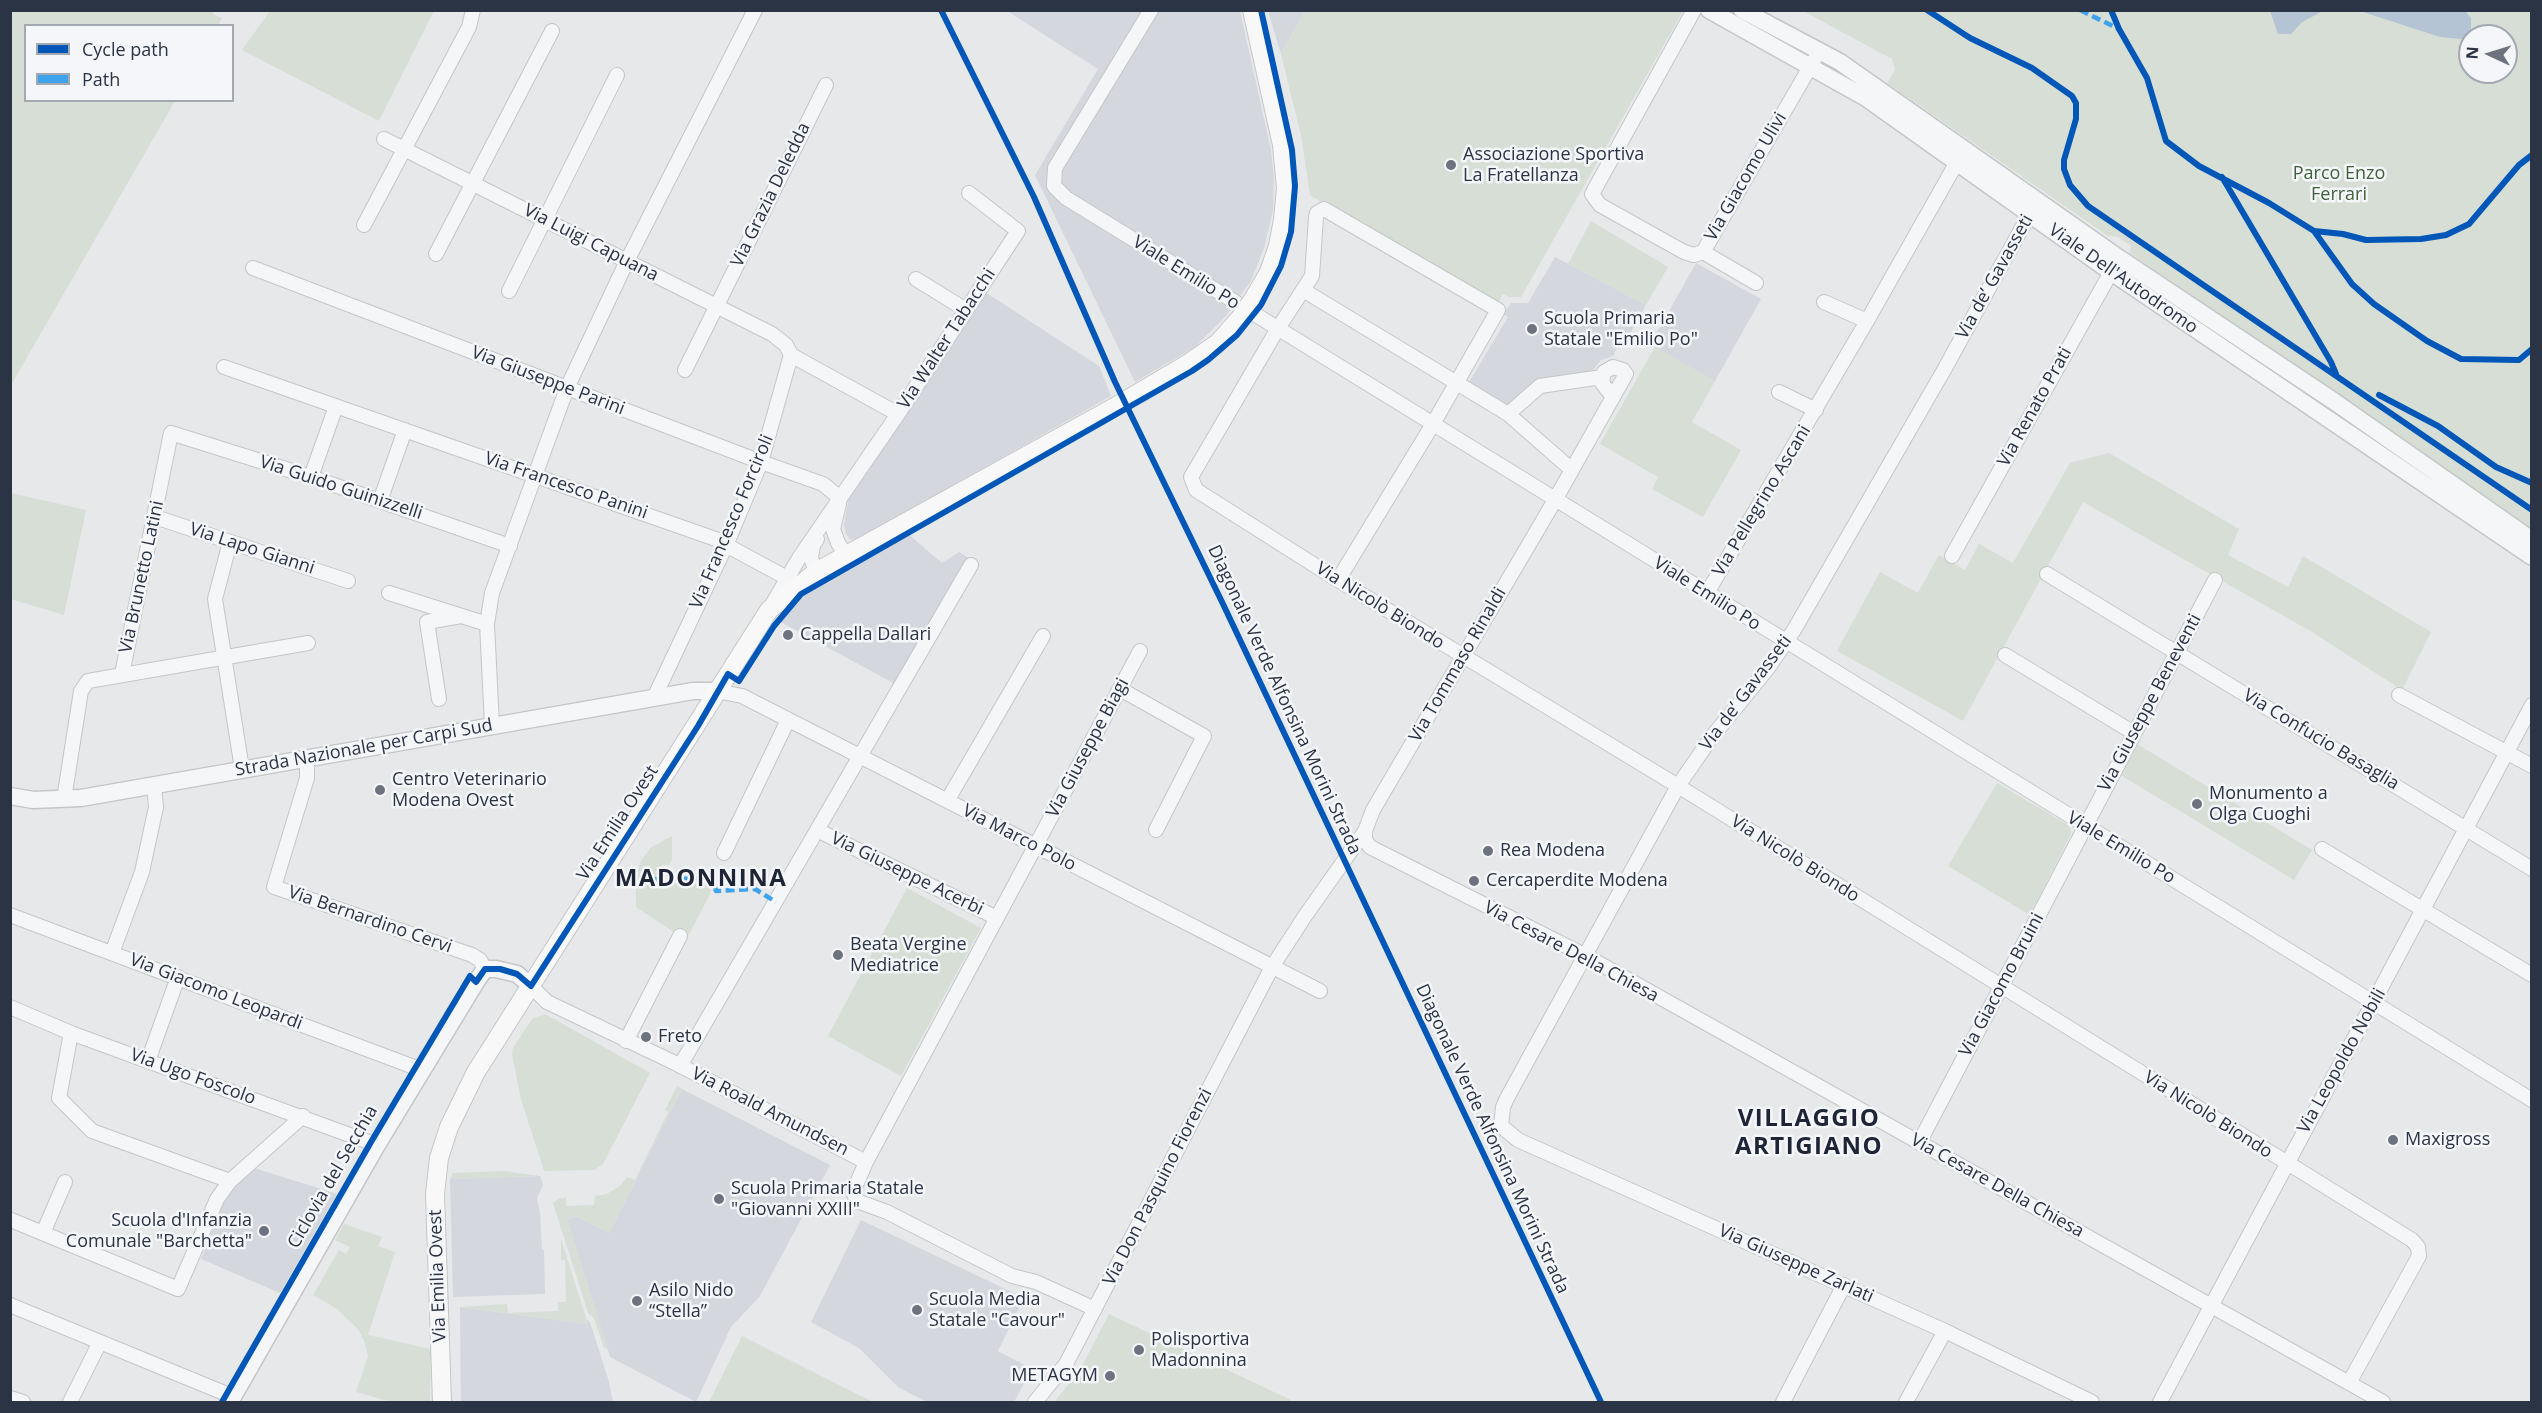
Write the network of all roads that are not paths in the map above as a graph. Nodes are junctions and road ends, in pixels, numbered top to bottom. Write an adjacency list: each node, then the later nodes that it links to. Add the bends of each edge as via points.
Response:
1 (473, 10): 15 (street, via 469,27)
2 (754, 10): 24 (street)
3 (1150, 10): 35 (street, Viale Emilio Po, via 1060,159 1053,175 1054,186 1066,198)
4 (1252, 10): 63 (main road, Via Emilia Ovest, bridge, via 1282,145 1286,188 1278,246 1269,272 1240,318 1208,351 1140,393)
5 (1694, 10): 22 (street, via 1592,194 1600,205 1684,252)
6 (1709, 10): 10 (street, Viale Dell'Autodromo)
7 (1742, 10): 9 (street, Viale Dell'Autodromo)
8 (552, 31): 17 (street)
9 (1820, 50): 10 (street, Via Giacomo Ulivi); 13 (street, Viale Dell'Autodromo)
10 (1810, 67): 13 (street, Viale Dell'Autodromo); 22 (street, Via Giacomo Ulivi)
11 (617, 75): 20 (street)
12 (826, 85): 32 (street, Via Grazia Deledda)
13 (1870, 91): 16 (street, Viale Dell'Autodromo); 19 (street, Viale Dell'Autodromo)
14 (384, 140): 15 (street, Via Luigi Capuana)
15 (403, 149): 17 (street, Via Luigi Capuana); 21 (street)
16 (1957, 162): 19 (street, Viale Dell'Autodromo); 34 (street, Via Pellegrino Ascani)
17 (472, 183): 20 (street, Via Luigi Capuana); 23 (street)
18 (969, 193): 33 (street, Via Walter Tabacchi, via 1018,231)
19 (2034, 207): 25 (street, Viale Dell'Autodromo); 79 (street, Via de’ Gavasseti)
20 (545, 219): 24 (street, Via Luigi Capuana); 30 (street)
21 (364, 225)
22 (1703, 252): 28 (street, Via Giacomo Ulivi)
23 (436, 254)
24 (627, 261): 32 (street, Via Luigi Capuana); 41 (street)
25 (2115, 265): 59 (street, Viale Dell'Autodromo, via 2336,402); 64 (street, Via Renato Prati); 65 (street, Viale Dell'Autodromo)
26 (253, 268): 41 (street, Via Giuseppe Parini)
27 (916, 279): 33 (street)
28 (1756, 283)
29 (1303, 290): 35 (street); 40 (street); 40 (street, via 1312,276 1317,213 1324,209 1498,310)
30 (509, 291)
31 (1824, 302): 34 (street)
32 (717, 306): 36 (street, Via Luigi Capuana, via 772,334 786,345); 38 (street, Via Grazia Deledda)
33 (966, 310): 46 (street, Via Walter Tabacchi)
34 (1867, 321): 45 (street, Via Pellegrino Ascani)
35 (1277, 330): 48 (street, Viale Emilio Po); 70 (street, Via Nicolò Biondo, via 1191,477 1192,484 1200,494)
36 (791, 355): 46 (street); 51 (street, Via Francesco Forciroli)
37 (224, 367): 44 (street, Via Francesco Panini)
38 (685, 370)
39 (1602, 377): 43 (street, via 1604,388); 43 (street, via 1613,367 1623,370 1626,374); 47 (street, via 1540,386)
40 (1456, 383): 47 (street); 48 (street)
41 (567, 388): 51 (street, Via Giuseppe Parini); 53 (street)
42 (1779, 392): 45 (street, Via Pellegrino Ascani)
43 (1615, 393): 52 (street, Via Tommaso Rinaldi)
44 (336, 406): 49 (street, Via Francesco Panini); 54 (street)
45 (1816, 410): 74 (street, Via Pellegrino Ascani)
46 (898, 414): 55 (street, Via Walter Tabacchi)
47 (1508, 414): 52 (street)
48 (1433, 424): 56 (street, Viale Emilio Po); 70 (street)
49 (405, 430): 53 (street, Via Francesco Panini); 57 (street)
50 (171, 433): 54 (street, Via Guido Guinizzelli); 58 (street, Via Brunetto Latini)
51 (760, 462): 55 (street, Via Giuseppe Parini, via 823,484); 61 (street, Via Francesco Forciroli)
52 (1572, 470): 56 (street, Via Tommaso Rinaldi)
53 (536, 475): 61 (street, Via Francesco Panini); 62 (street)
54 (311, 477): 57 (street, Via Guido Guinizzelli)
55 (840, 498): 63 (street, Via Walter Tabacchi, via 833,529); 67 (street, Via Walter Tabacchi, via 813,545); 69 (street, Via Walter Tabacchi)
56 (1555, 500): 74 (street, Viale Emilio Po); 85 (street, Via Tommaso Rinaldi)
57 (381, 501): 62 (street, Via Guido Guinizzelli)
58 (155, 517): 60 (street, Via Lapo Gianni); 86 (street, Via Brunetto Latini)
59 (2532, 540)
60 (230, 542): 72 (street, Via Lapo Gianni); 84 (street, via 215,599)
61 (727, 544): 69 (street, Via Francesco Panini); 90 (street, Via Francesco Forciroli)
62 (510, 546): 77 (street, via 492,593)
63 (846, 555): 67 (main road, Via Emilia Ovest)
64 (1952, 556)
65 (2532, 557)
66 (971, 565): 97 (street)
67 (816, 572): 75 (main road, Via Emilia Ovest)
68 (2047, 574): 82 (street, Via Confucio Basaglia)
69 (787, 578): 75 (street, Via Walter Tabacchi)
70 (1338, 580): 85 (street, Via Nicolò Biondo)
71 (2215, 580): 82 (street, Via Giuseppe Beneventi)
72 (348, 581)
73 (389, 593): 76 (street)
74 (1707, 593): 79 (street, Viale Emilio Po)
75 (769, 610): 88 (main road, Via Emilia Ovest)
76 (461, 616): 77 (street); 91 (street, via 427,622)
77 (487, 624): 94 (street)
78 (1043, 636): 105 (street)
79 (1786, 642): 102 (street, Via de’ Gavasseti); 106 (street, Viale Emilio Po)
80 (308, 643): 84 (street)
81 (1140, 651): 87 (street, Via Giuseppe Biagi)
82 (2176, 653): 95 (street, Via Giuseppe Beneventi); 107 (street, Via Confucio Basaglia)
83 (2005, 655): 95 (street)
84 (225, 657): 86 (street); 100 (street)
85 (1464, 657): 102 (street, Via Nicolò Biondo); 110 (street, Via Tommaso Rinaldi, via 1373,810)
86 (122, 674): 104 (street, Via Brunetto Latini, via 88,681 81,692)
87 (1120, 689): 109 (street, via 1204,736); 111 (street, Via Giuseppe Biagi)
88 (717, 691): 90 (street, Strada Nazionale per Carpi Sud, via 704,689); 93 (street, Via Marco Polo, via 742,696); 125 (main road, Via Emilia Ovest)
89 (2399, 695): 96 (street)
90 (654, 698): 94 (street, Strada Nazionale per Carpi Sud)
91 (439, 699)
92 (2532, 705): 96 (street, Via Leopoldo Nobili)
93 (788, 720): 97 (street, Via Marco Polo); 113 (street)
94 (492, 725): 98 (street, Strada Nazionale per Carpi Sud)
95 (2134, 733): 106 (street, Via Giuseppe Beneventi)
96 (2507, 752): 99 (street); 107 (street, Via Leopoldo Nobili)
97 (860, 757): 105 (street, Via Marco Polo); 108 (street)
98 (307, 758): 100 (street, Strada Nazionale per Carpi Sud); 122 (street, Via Bernardino Cervi, via 307,778 274,887 472,955)
99 (2532, 765)
100 (242, 769): 101 (street, Strada Nazionale per Carpi Sud)
101 (154, 785): 104 (street, Strada Nazionale per Carpi Sud); 119 (street, via 156,807 142,872)
102 (1678, 786): 120 (street, Via de’ Gavasseti); 126 (street, Via Nicolò Biondo)
103 (10, 796): 104 (street, Strada Nazionale per Carpi Sud)
104 (64, 799)
105 (947, 801): 111 (street, Via Marco Polo)
106 (2085, 826): 126 (street, Via Giacomo Bruini); 128 (street, Viale Emilio Po)
107 (2466, 828): 114 (street); 115 (street, Via Leopoldo Nobili)
108 (818, 830): 117 (street, Via Giuseppe Acerbi); 133 (street)
109 (1156, 830)
110 (1365, 831): 120 (street, Via Cesare Della Chiesa, via 1365,840 1380,855); 121 (street, Via Tommaso Rinaldi)
111 (1036, 846): 117 (street, Via Giuseppe Biagi); 121 (street, Via Marco Polo)
112 (2322, 849): 115 (street)
113 (724, 853)
114 (2532, 869)
115 (2423, 909): 123 (street); 128 (street, Via Leopoldo Nobili)
116 (10, 915): 119 (street, Via Giacomo Leopardi)
117 (997, 918): 140 (street, Via Giuseppe Biagi)
118 (680, 936): 131 (street)
119 (112, 953): 124 (street, Via Giacomo Leopardi)
120 (1586, 956): 137 (street, Via de’ Gavasseti, via 1507,1098); 138 (street, Via Cesare Della Chiesa)
121 (1272, 967): 127 (street, Via Marco Polo); 149 (street, Via Don Pasquino Fiorenzi)
122 (485, 969): 125 (street, via 509,971); 134 (street)
123 (2532, 975)
124 (178, 977): 132 (street); 134 (street, Via Giacomo Leopardi)
125 (531, 986): 131 (street, Via Roald Amundsen, via 548,1002); 157 (main road, Via Emilia Ovest, via 476,1072 449,1127 439,1158 435,1194)
126 (2002, 987): 138 (street, Via Giacomo Bruini); 141 (street, Via Nicolò Biondo)
127 (1320, 991)
128 (2375, 1003): 135 (street, Viale Emilio Po); 141 (street, Via Leopoldo Nobili)
129 (10, 1007): 130 (street, Via Ugo Foscolo)
130 (71, 1033): 132 (street, Via Ugo Foscolo); 142 (street, via 59,1098 92,1131)
131 (626, 1041): 133 (street, Via Roald Amundsen)
132 (148, 1061): 136 (street, Via Ugo Foscolo)
133 (680, 1066): 140 (street, Via Roald Amundsen)
134 (422, 1070): 139 (street)
135 (2532, 1100)
136 (303, 1116): 139 (street, Via Ugo Foscolo); 142 (street)
137 (1501, 1126): 146 (street, Via Giuseppe Zarlati, via 1518,1140)
138 (1919, 1143): 148 (street, Via Cesare Della Chiesa)
139 (377, 1146): 154 (street)
140 (866, 1162): 149 (street, Via Roald Amundsen, via 854,1188 857,1201 887,1212 1012,1276 1036,1282)
141 (2286, 1163): 148 (street, Via Leopoldo Nobili); 152 (street, Via Nicolò Biondo, via 2418,1247 2419,1256)
142 (230, 1181): 145 (street, via 216,1199 178,1289)
143 (65, 1182): 145 (street)
144 (11, 1220): 145 (street)
145 (43, 1233)
146 (1844, 1285): 150 (street, Via Giuseppe Zarlati); 159 (street)
147 (10, 1305): 151 (street)
148 (2211, 1305): 152 (street, Via Cesare Della Chiesa); 162 (street, Via Leopoldo Nobili)
149 (1095, 1309): 158 (street, Via Don Pasquino Fiorenzi, via 1066,1364)
150 (1945, 1331): 160 (street); 161 (street, Via Giuseppe Zarlati)
151 (100, 1342): 154 (street); 156 (street)
152 (2349, 1383): 163 (street, Via Cesare Della Chiesa)
153 (10, 1398): 155 (street)
154 (232, 1400)
155 (23, 1402)
156 (70, 1402)
157 (442, 1402)
158 (1035, 1402)
159 (1783, 1402)
160 (1906, 1402)
161 (2092, 1402)
162 (2160, 1402)
163 (2383, 1402)

